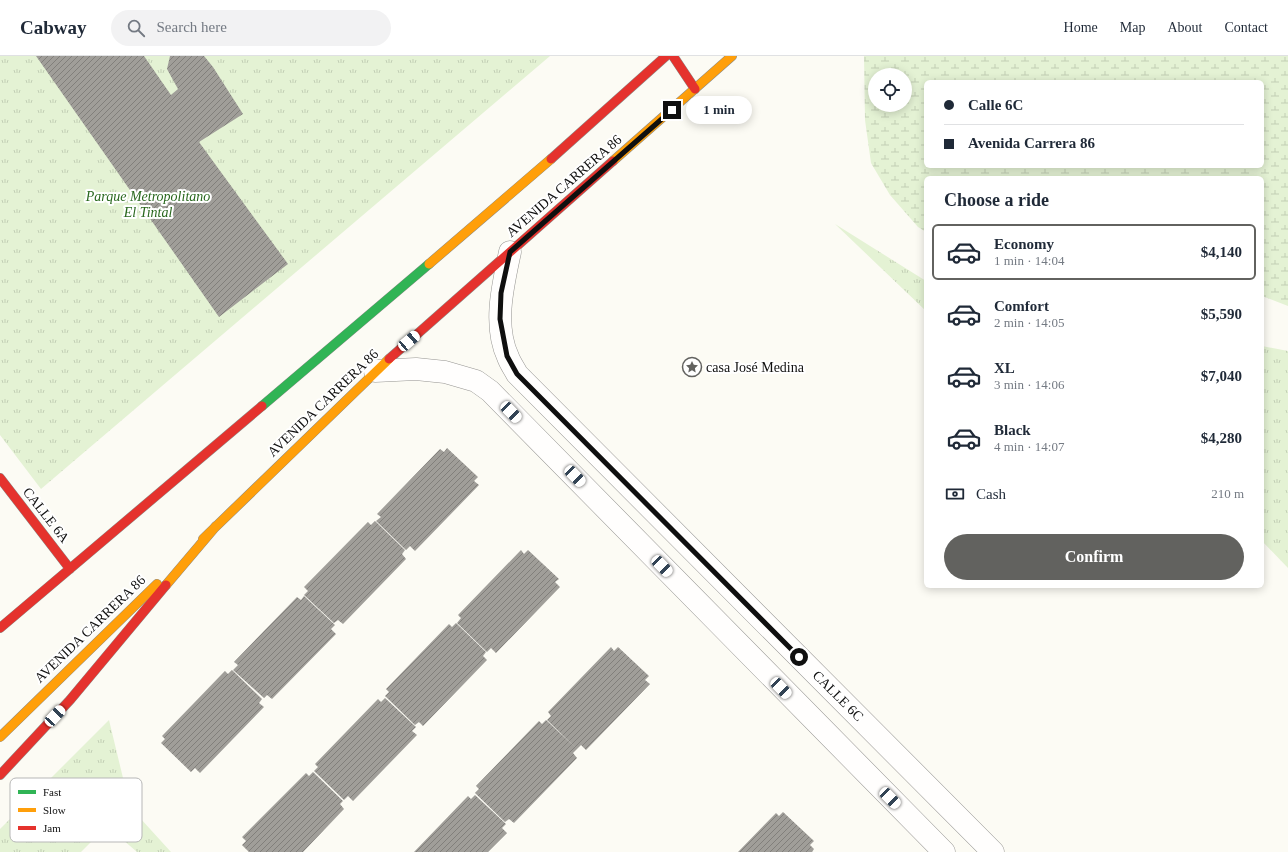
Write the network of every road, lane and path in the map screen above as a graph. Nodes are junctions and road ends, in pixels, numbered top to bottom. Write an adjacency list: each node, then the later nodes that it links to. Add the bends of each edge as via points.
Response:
1 (666, 56): 9 (main road, AVENIDA CARRERA 86, via 507,198)
2 (673, 56): 4 (main road)
3 (732, 56): 4 (main road, AVENIDA CARRERA 86)
4 (695, 89): 5 (main road, AVENIDA CARRERA 86)
5 (510, 252): 6 (main road, AVENIDA CARRERA 86); 15 (street, CALLE 6C, via 501,293 500,319 507,356 517,374)
6 (375, 371): 8 (main road, AVENIDA CARRERA 86); 14 (street, via 416,369 445,372 476,381 490,391)
7 (0, 478): 9 (main road, CALLE 6A)
8 (216, 526): 12 (main road, AVENIDA CARRERA 86); 13 (main road, via 70,700)
9 (70, 569): 10 (main road); 11 (main road, AVENIDA CARRERA 86)
10 (13, 605)
11 (0, 628)
12 (0, 737)
13 (0, 775)
14 (944, 852)
15 (993, 852)

